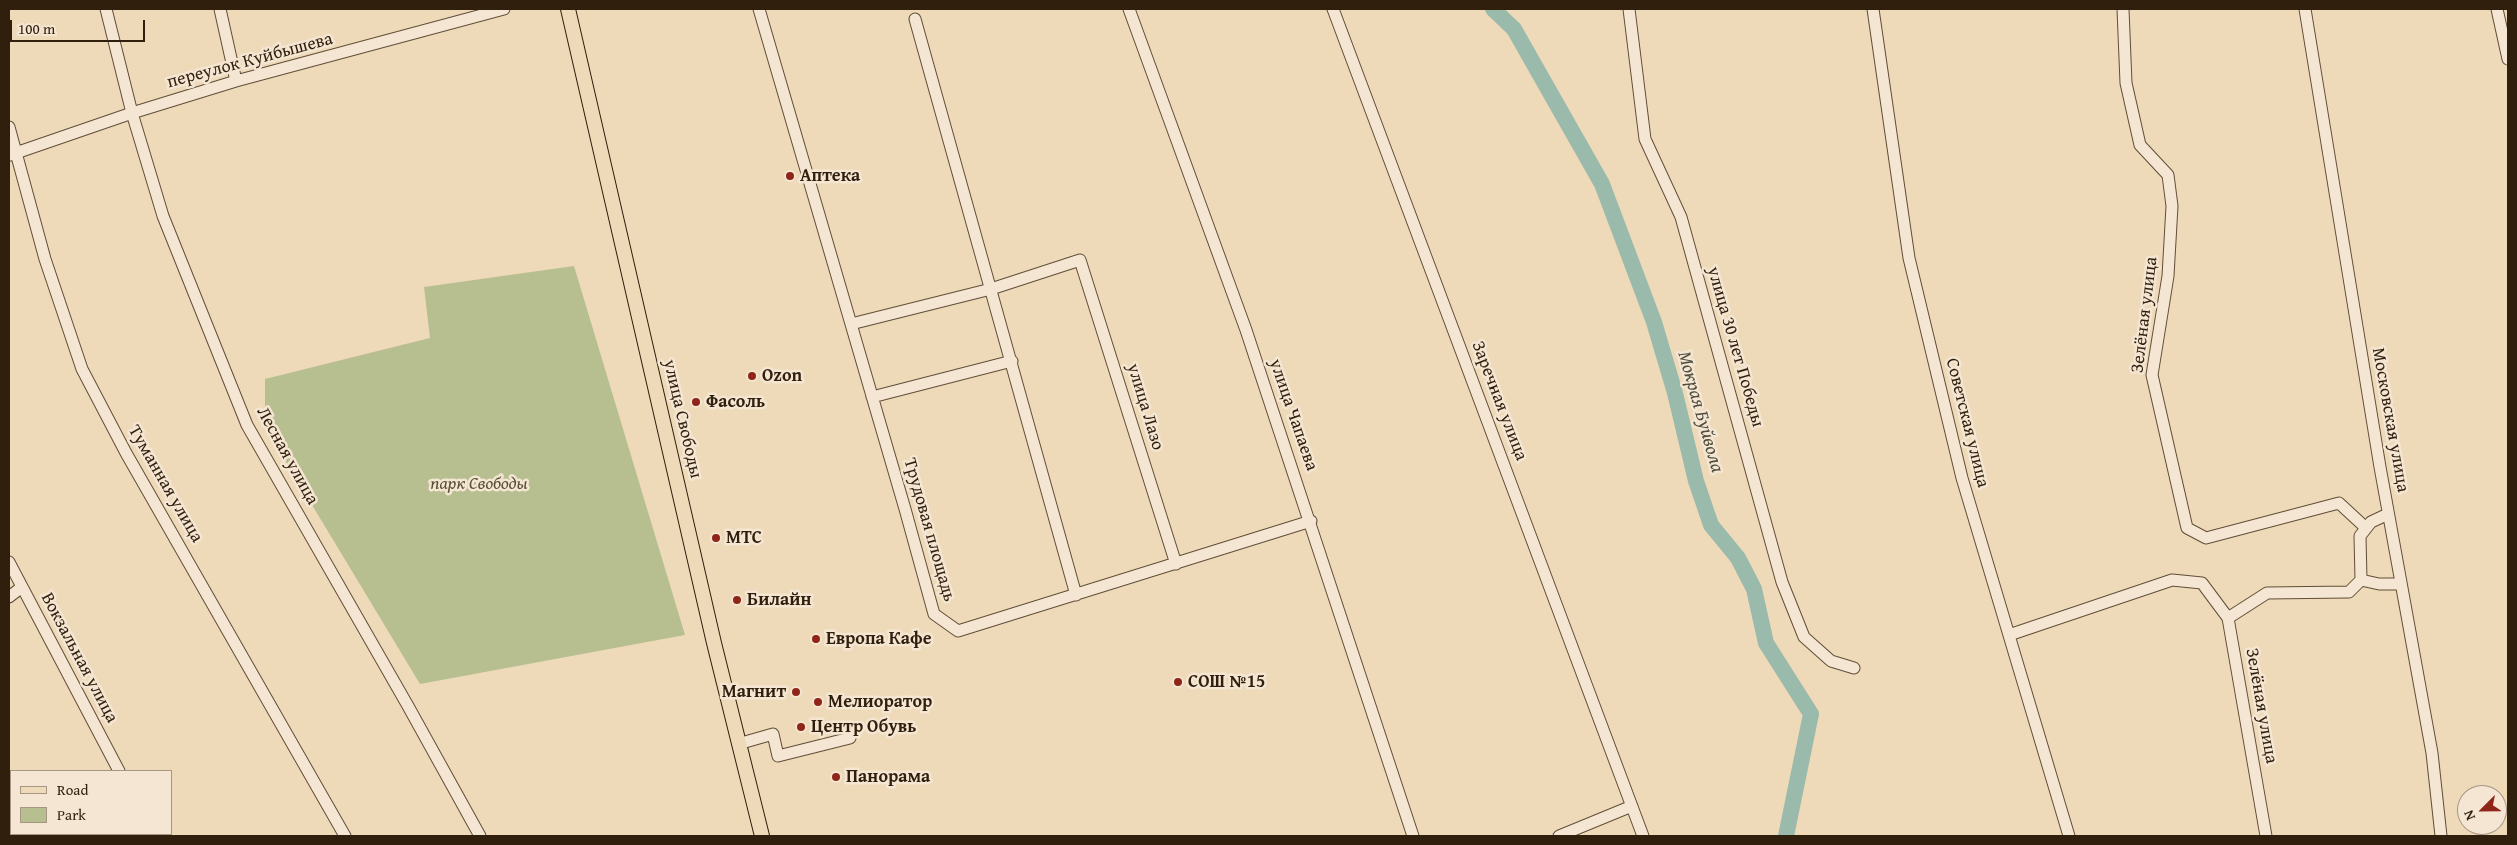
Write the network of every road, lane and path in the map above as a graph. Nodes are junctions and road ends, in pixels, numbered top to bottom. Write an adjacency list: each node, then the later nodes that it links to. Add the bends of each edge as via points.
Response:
1 (106, 9): 16 (street, Лесная улица)
2 (220, 9): 15 (street)
3 (504, 9): 15 (street, переулок Куйбышева)
4 (568, 9): 37 (main road, улица Свободы)
5 (760, 9): 20 (street, Трудовая площадь)
6 (1129, 9): 24 (street, улица Чапаева, via 1246,330)
7 (1333, 9): 39 (street, Заречная улица)
8 (1629, 9): 35 (street, улица 30 лет Победы, via 1645,139 1681,217 1782,582 1804,637 1832,661)
9 (1873, 9): 34 (street, Советская улица, via 1909,258 1962,478)
10 (2123, 9): 25 (street, Зелёная улица, via 2126,83 2140,145 2168,176 2172,206 2168,276 2152,375 2187,528 2206,538 2339,503)
11 (2304, 9): 23 (street, Московская улица)
12 (2497, 9): 14 (street)
13 (915, 18): 19 (street)
14 (2508, 59)
15 (236, 81): 16 (street, переулок Куйбышева)
16 (132, 113): 18 (street, переулок Куйбышева); 41 (street, Лесная улица, via 163,216 247,425)
17 (9, 127): 18 (street, Туманная улица)
18 (12, 154): 40 (street, Туманная улица, via 82,369 126,453)
19 (991, 289): 20 (street); 21 (street); 27 (street, улица Лазо, via 1080,260)
20 (851, 324): 22 (street, Трудовая площадь)
21 (1012, 361): 22 (street); 31 (street)
22 (872, 397): 31 (street, Трудовая площадь, via 934,614 958,631)
23 (2388, 514): 25 (street); 29 (street, Московская улица)
24 (1310, 521): 27 (street, Трудовая площадь); 43 (street, улица Чапаева)
25 (2366, 528): 28 (street, via 2360,536)
26 (9, 562): 30 (street, Вокзальная улица)
27 (1176, 564): 31 (street, Трудовая площадь)
28 (2361, 580): 29 (street); 33 (street, via 2349,592 2267,593)
29 (2401, 584): 48 (street, Московская улица, via 2432,753)
30 (22, 587): 32 (street); 38 (street, Вокзальная улица)
31 (1076, 595)
32 (9, 597)
33 (2228, 618): 34 (street, Зелёная улица, via 2202,583 2172,580); 47 (street, Зелёная улица)
34 (2009, 635): 46 (street, Советская улица)
35 (1854, 668)
36 (850, 738): 37 (street, via 778,756 773,734)
37 (738, 744): 42 (main road, улица Свободы)
38 (118, 770)
39 (1632, 806): 44 (street); 45 (street, Заречная улица)
40 (345, 836)
41 (480, 836)
42 (762, 836)
43 (1413, 836)
44 (1559, 836)
45 (1643, 836)
46 (2069, 836)
47 (2266, 836)
48 (2441, 836)

